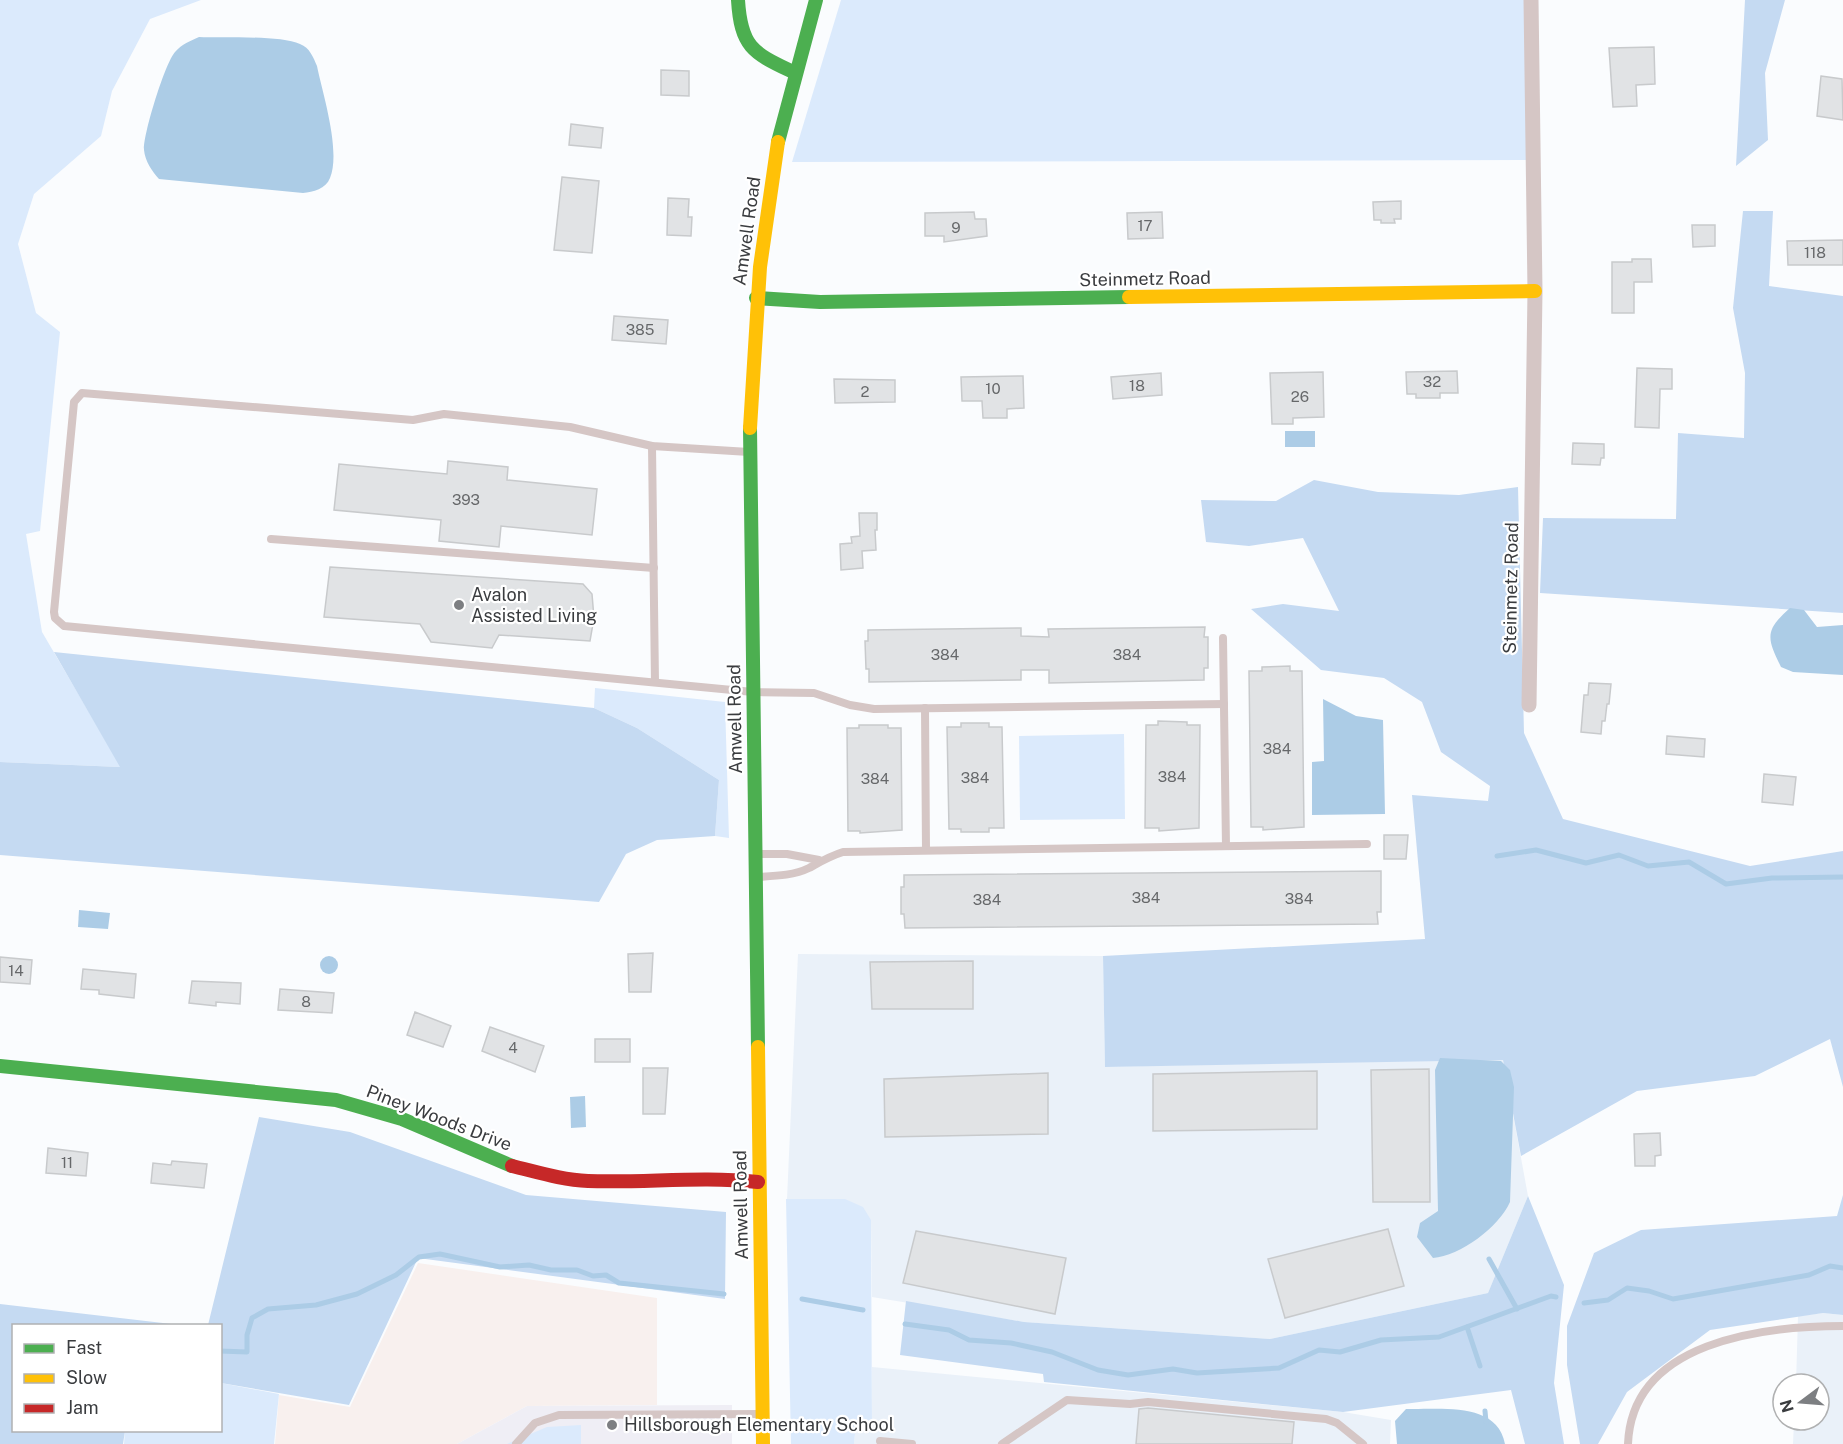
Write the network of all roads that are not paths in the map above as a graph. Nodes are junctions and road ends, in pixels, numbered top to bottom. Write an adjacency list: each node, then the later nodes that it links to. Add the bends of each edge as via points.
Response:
1 (738, 0): 4 (street, via 738,27 743,43)
2 (816, 0): 4 (street, Amwell Road)
3 (1532, 0): 5 (street, Steinmetz Road)
4 (795, 73): 6 (street, Amwell Road, via 771,184)
5 (1535, 291): 6 (street, Steinmetz Road, via 820,302); 15 (street, Steinmetz Road)
6 (756, 298): 8 (street, Amwell Road)
7 (652, 446): 8 (lane); 10 (lane); 12 (lane, via 570,427 444,414 413,420 82,393 74,402 54,612 64,626)
8 (750, 453): 13 (street, Amwell Road)
9 (271, 539): 10 (lane)
10 (654, 568): 12 (lane)
11 (1223, 638): 14 (lane)
12 (655, 682): 13 (lane)
13 (753, 692): 16 (lane, via 814,693 874,709); 20 (street, Amwell Road)
14 (1224, 705): 16 (lane); 18 (lane)
15 (1529, 705)
16 (925, 708): 19 (lane)
17 (1367, 843): 18 (lane)
18 (1226, 846): 19 (lane)
19 (926, 850): 21 (lane, via 843,852)
20 (755, 854): 21 (lane); 22 (street, Amwell Road)
21 (819, 860): 22 (lane, via 802,871)
22 (756, 877): 24 (street, Amwell Road)
23 (0, 1066): 24 (street, Piney Woods Drive, via 336,1100 402,1119 502,1163 559,1178)
24 (758, 1182): 26 (street, Amwell Road)
25 (1843, 1326): 33 (lane, via 1747,1335 1696,1350 1676,1362 1643,1394 1629,1423)
26 (763, 1414): 28 (lane, via 559,1415 536,1423); 29 (street, Amwell Road)
27 (880, 1441): 30 (lane)
28 (516, 1444)
29 (763, 1444)
30 (912, 1444)
31 (1002, 1444): 32 (lane, via 1067,1400 1148,1402 1326,1419)
32 (1363, 1444)
33 (1628, 1444)

